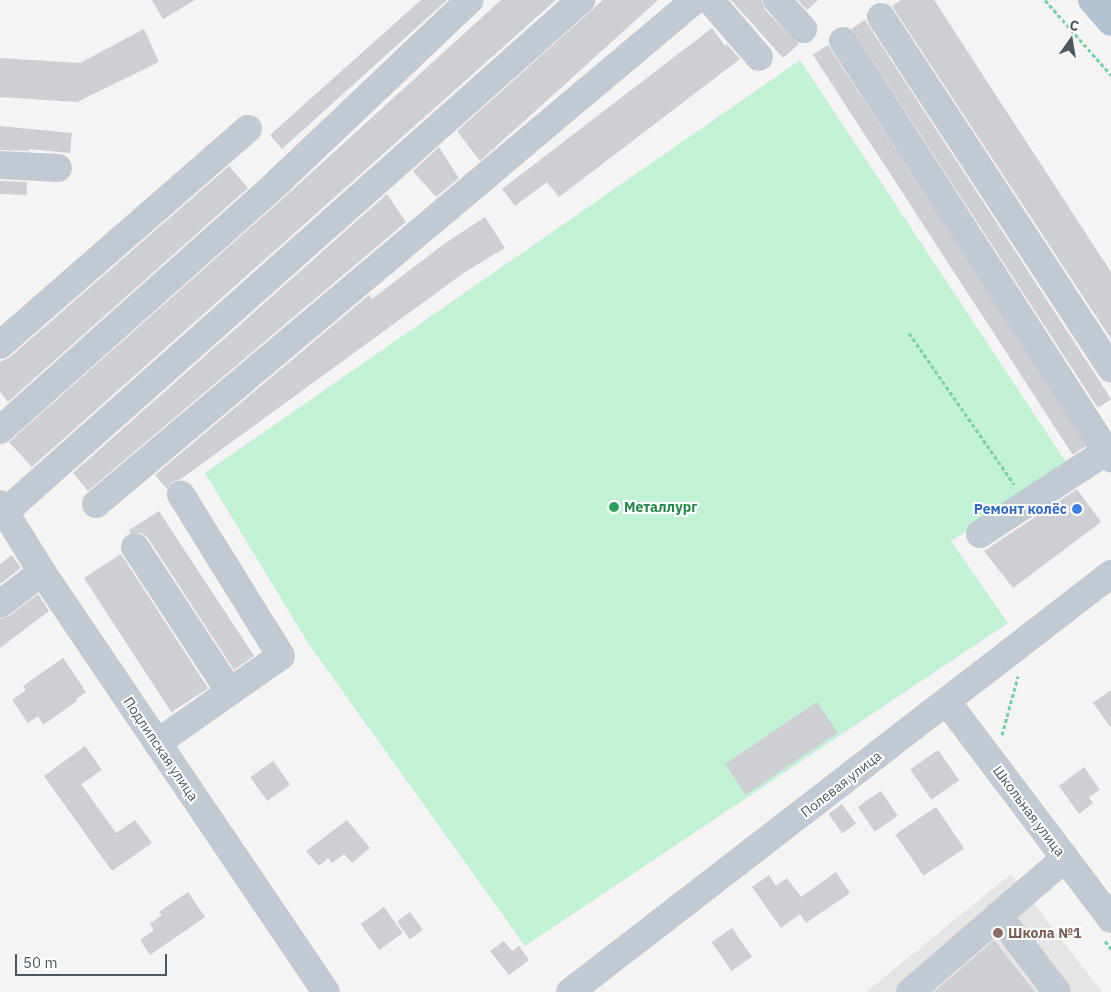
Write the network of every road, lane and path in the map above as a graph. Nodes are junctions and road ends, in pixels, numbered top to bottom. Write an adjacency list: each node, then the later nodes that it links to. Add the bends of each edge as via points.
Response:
1 (470, 0): 20 (street, via 279,181)
2 (580, 0): 25 (street)
3 (695, 0): 24 (street)
4 (710, 0): 12 (street)
5 (777, 0): 10 (street)
6 (1045, 0): 13 (path)
7 (1092, 0): 9 (main road)
8 (881, 17): 19 (street)
9 (1111, 22)
10 (803, 30)
11 (843, 42): 21 (street)
12 (759, 57)
13 (1111, 75)
14 (248, 129): 18 (street)
15 (0, 165): 16 (street)
16 (58, 168)
17 (909, 332): 23 (path)
18 (0, 345)
19 (1111, 368)
20 (0, 430)
21 (1109, 454): 23 (street)
22 (181, 495): 32 (street, via 281,656)
23 (1027, 503): 26 (street)
24 (96, 504)
25 (3, 508): 28 (street, Подлипская улица)
26 (980, 534)
27 (135, 547): 32 (street)
28 (42, 572): 30 (street); 35 (street, Подлипская улица)
29 (1111, 574): 33 (street, Полевая улица)
30 (0, 604)
31 (1020, 672): 34 (path)
32 (230, 692): 35 (street)
33 (947, 702): 36 (street, Школьная улица); 40 (street, Полевая улица)
34 (1001, 738)
35 (157, 743): 39 (street, Подлипская улица)
36 (1065, 858): 37 (street); 38 (street, Школьная улица)
37 (998, 915): 41 (street); 42 (street)
38 (1111, 919)
39 (326, 992)
40 (570, 992)
41 (910, 992)
42 (1057, 992)

